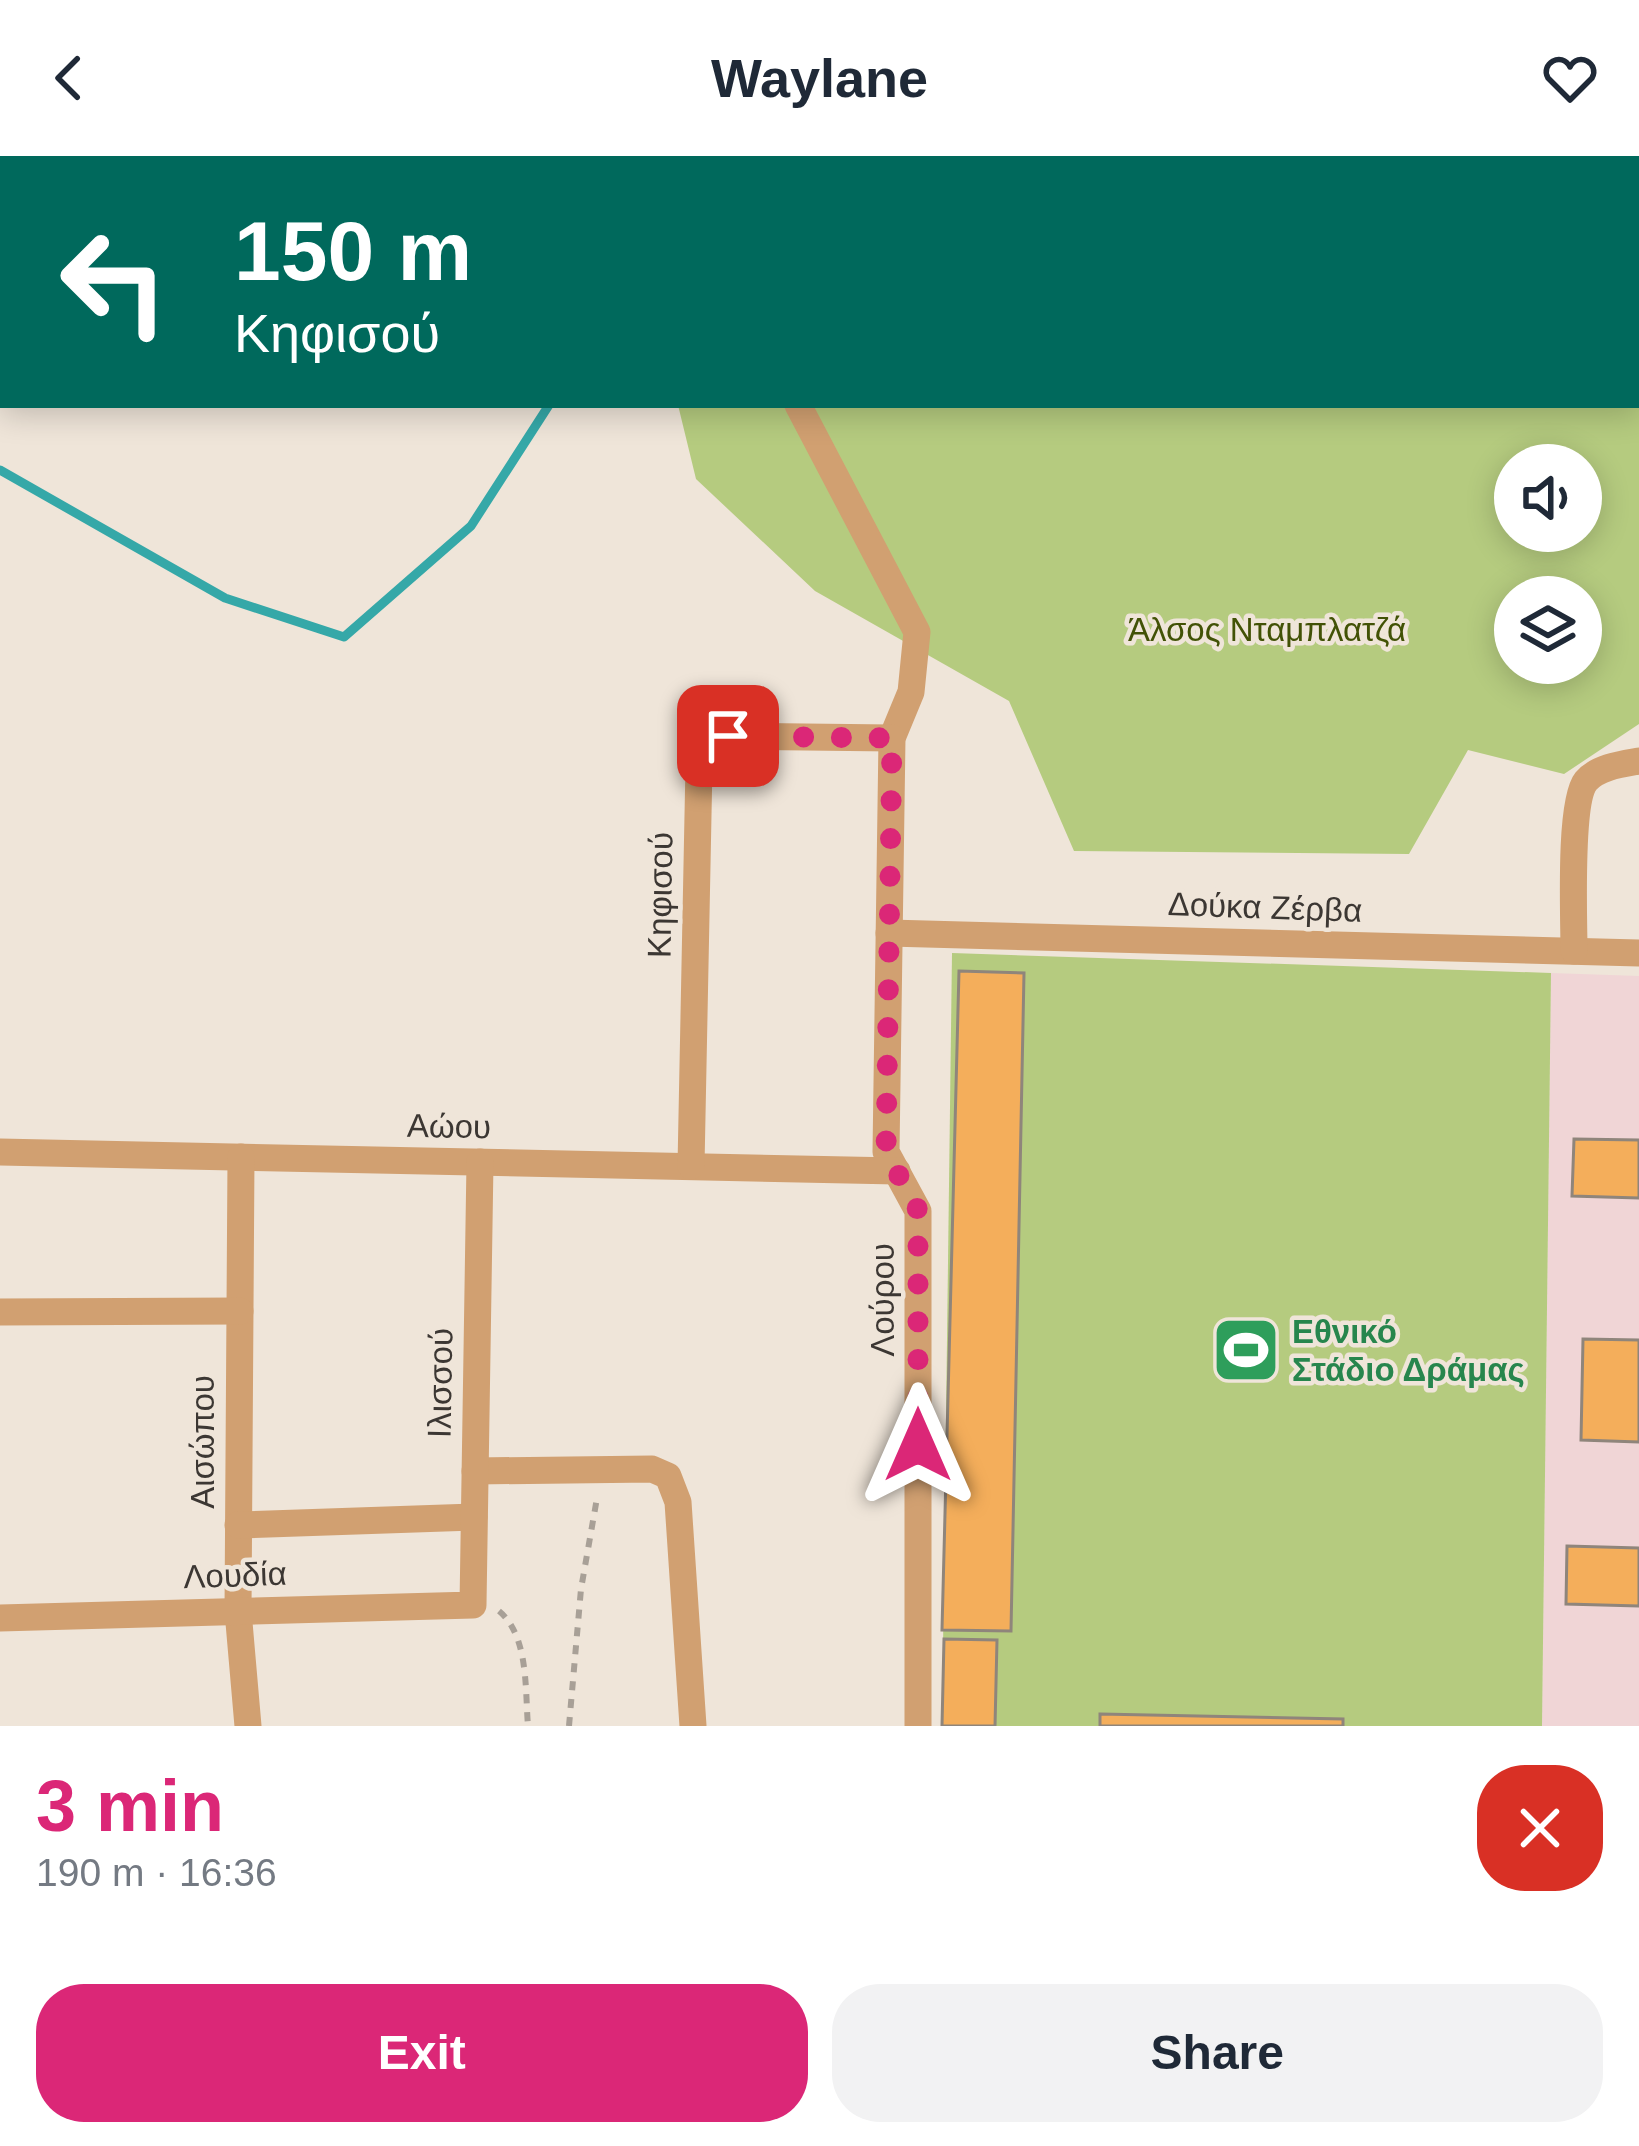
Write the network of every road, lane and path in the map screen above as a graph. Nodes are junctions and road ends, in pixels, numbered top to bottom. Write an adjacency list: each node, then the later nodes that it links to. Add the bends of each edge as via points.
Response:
1 (800, 408): 2 (street, Λούρου, via 917,632 911,692)
2 (892, 738): 4 (street, Λούρου); 10 (street, Κηφισού, via 728,736 703,745)
3 (1639, 761): 5 (street, via 1596,772 1581,790)
4 (889, 933): 5 (street, Δούκα Ζέρβα); 11 (street, Λούρου, via 886,1152)
5 (1574, 951): 6 (street, Δούκα Ζέρβα)
6 (1639, 953)
7 (0, 1152): 8 (street, Αώου)
8 (241, 1157): 9 (street, Αώου); 12 (street, Αισώπου)
9 (480, 1162): 10 (street, Αώου); 15 (street, Ιλισσού)
10 (691, 1166): 11 (street, Αώου)
11 (897, 1171): 25 (street, Λούρου, via 918,1210)
12 (239, 1311): 13 (street); 17 (street, Αισώπου)
13 (0, 1312)
14 (602, 1469): 15 (street); 23 (path); 24 (street, via 658,1470 674,1486)
15 (475, 1471): 16 (street, Ιλισσού)
16 (474, 1516): 17 (street); 18 (street, Ιλισσού)
17 (238, 1525): 19 (street, Αισώπου)
18 (472, 1605): 19 (street, Λουδία); 22 (path, via 496,1609 511,1625)
19 (238, 1611): 20 (street, Λουδία); 21 (street, Αισώπου)
20 (0, 1618)
21 (248, 1726)
22 (527, 1726)
23 (569, 1726)
24 (693, 1726)
25 (918, 1726)

